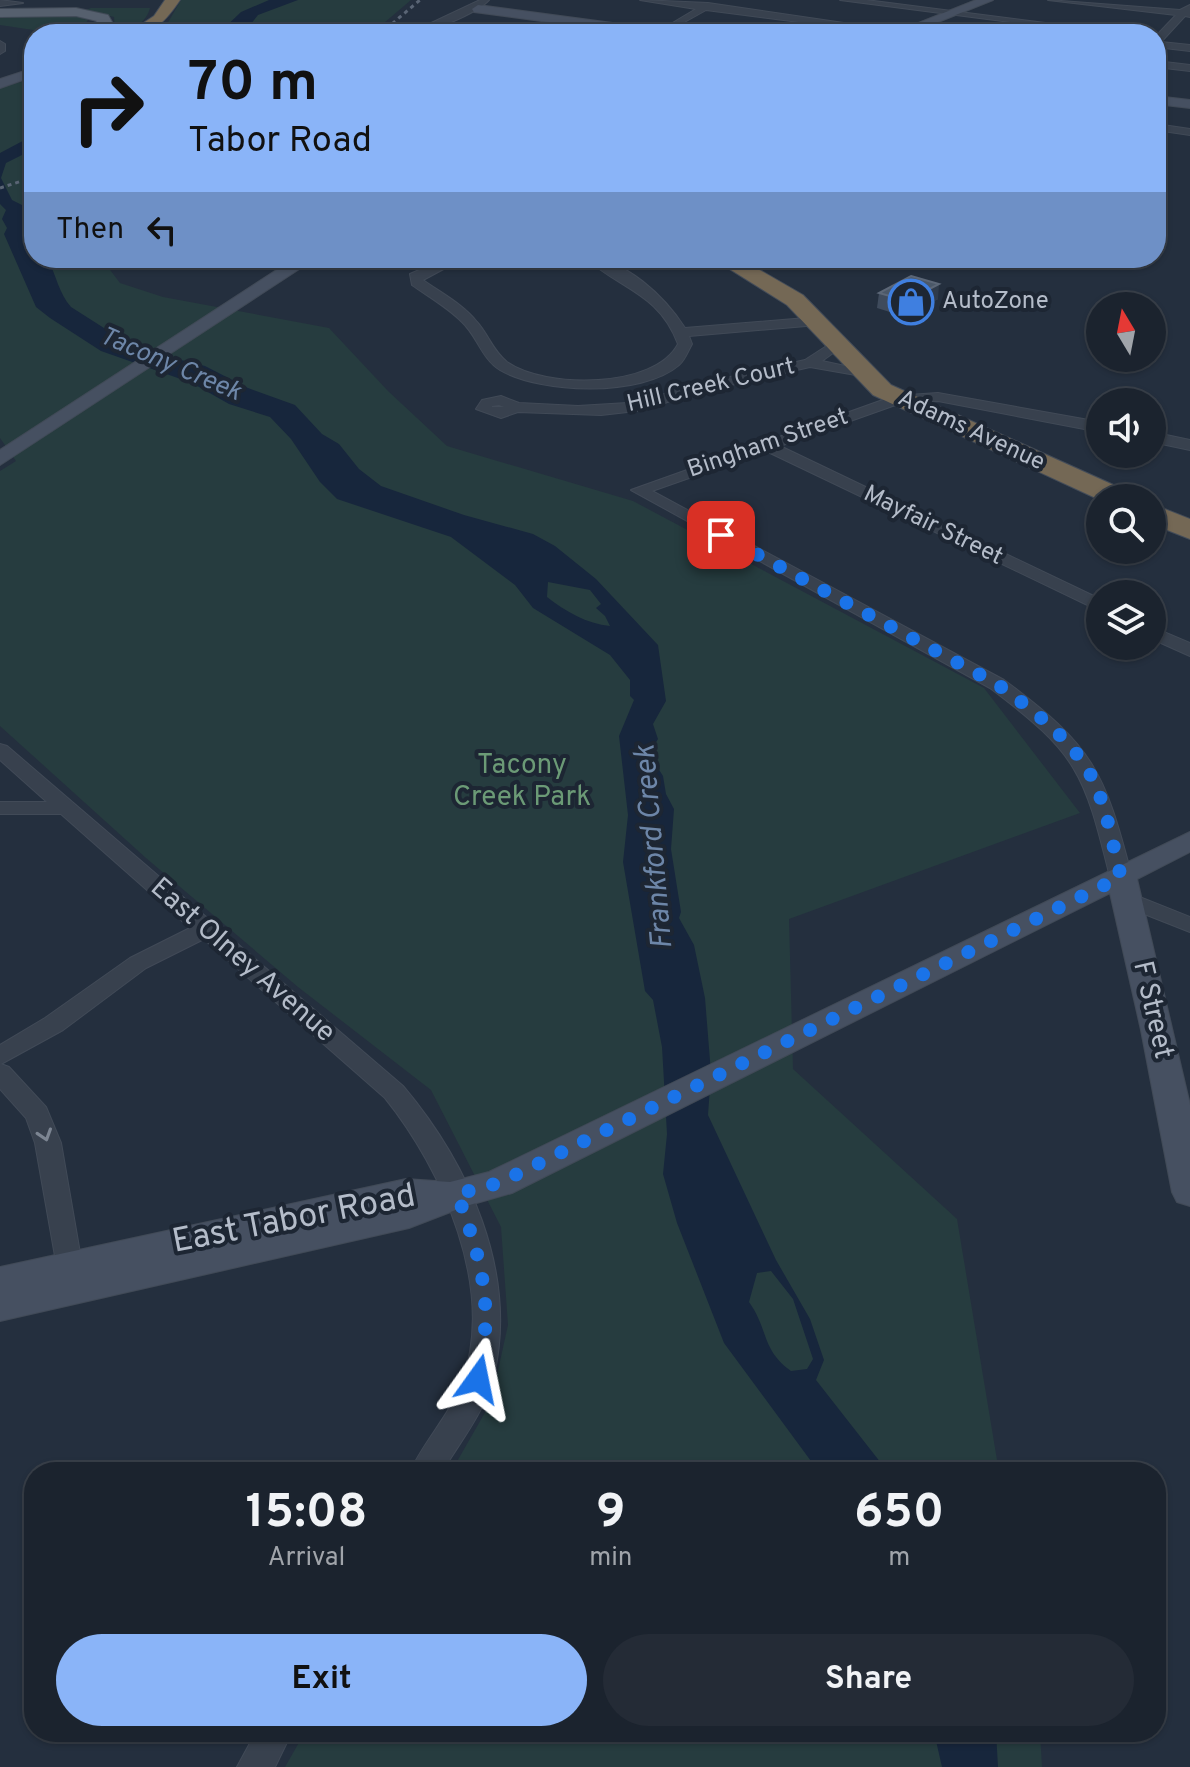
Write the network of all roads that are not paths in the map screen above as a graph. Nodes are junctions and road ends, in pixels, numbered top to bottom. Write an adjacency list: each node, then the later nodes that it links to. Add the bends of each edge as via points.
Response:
1 (644, 0): 11 (street)
2 (720, 0): 11 (street)
3 (844, 0): 13 (street)
4 (987, 0): 13 (street)
5 (1052, 0): 14 (street)
6 (0, 3): 7 (street)
7 (19, 3)
8 (171, 3): 16 (highway); 17 (highway)
9 (481, 4): 18 (street); 19 (street)
10 (1190, 5): 14 (street)
11 (705, 8): 20 (street); 21 (street)
12 (0, 13): 15 (main road, via 88,15)
13 (953, 13): 22 (street); 23 (street)
14 (1186, 13): 24 (street)
15 (96, 24)
16 (152, 24)
17 (159, 24)
18 (433, 24)
19 (603, 24)
20 (675, 24)
21 (832, 24)
22 (926, 24)
23 (1044, 24)
24 (1167, 29): 25 (street)
25 (1178, 30)
26 (1166, 42): 28 (street)
27 (0, 44): 29 (street)
28 (1190, 48)
29 (0, 51)
30 (1166, 65): 31 (street)
31 (1190, 68)
32 (24, 76): 33 (street)
33 (0, 84)
34 (1166, 101): 35 (street)
35 (1190, 104)
36 (1166, 128): 37 (street)
37 (1190, 132)
38 (292, 268): 56 (street)
39 (435, 268): 46 (street, via 415,277 417,282 469,321 495,361 508,370 539,380 601,384)
40 (609, 268): 43 (street, via 639,286)
41 (740, 268): 42 (highway, Adams Avenue, via 795,300)
42 (818, 321): 43 (street); 44 (highway, Adams Avenue)
43 (682, 332): 46 (street, via 681,357)
44 (839, 342): 45 (street, Hill Creek Court); 47 (highway, Adams Avenue)
45 (810, 363): 47 (street, Hill Creek Court); 48 (street, Hill Creek Court)
46 (650, 375): 48 (street)
47 (871, 378): 49 (highway, Adams Avenue); 50 (street, Hill Creek Court)
48 (682, 392): 51 (street, Hill Creek Court, via 667,401 622,408)
49 (899, 399): 50 (highway, Adams Avenue); 54 (street, Bingham Street)
50 (942, 404): 52 (street, Hill Creek Court); 57 (highway, Adams Avenue)
51 (516, 407)
52 (1086, 425)
53 (1166, 440): 55 (street)
54 (766, 445): 60 (street, Mayfair Street); 67 (street, Bingham Street, via 639,490 997,684 1033,711 1063,738 1096,784)
55 (1190, 445)
56 (0, 459)
57 (1093, 484)
58 (1166, 519): 59 (highway)
59 (1190, 530)
60 (1086, 599)
61 (1166, 639): 62 (street)
62 (1190, 650)
63 (0, 750): 65 (street, East Olney Avenue)
64 (0, 808): 65 (street)
65 (65, 808): 69 (street, East Olney Avenue)
66 (1190, 841): 67 (street, East Tabor Road)
67 (1124, 888): 68 (street); 72 (street, F Street); 73 (street, East Tabor Road, via 716,1074 499,1183)
68 (1190, 925)
69 (204, 930): 70 (street, via 138,963); 73 (street, East Olney Avenue, via 394,1092 418,1118)
70 (0, 1056)
71 (0, 1073): 74 (street, one-way to 74, via 37,1114 48,1143)
72 (1189, 1179)
73 (457, 1194): 74 (street, East Tabor Road, via 409,1214); 77 (street, via 477,1245 487,1336 478,1379)
74 (70, 1278): 75 (street, East Tabor Road); 76 (street, East Tabor Road)
75 (0, 1282)
76 (0, 1305)
77 (431, 1462)
78 (269, 1742): 79 (street)
79 (255, 1767)

